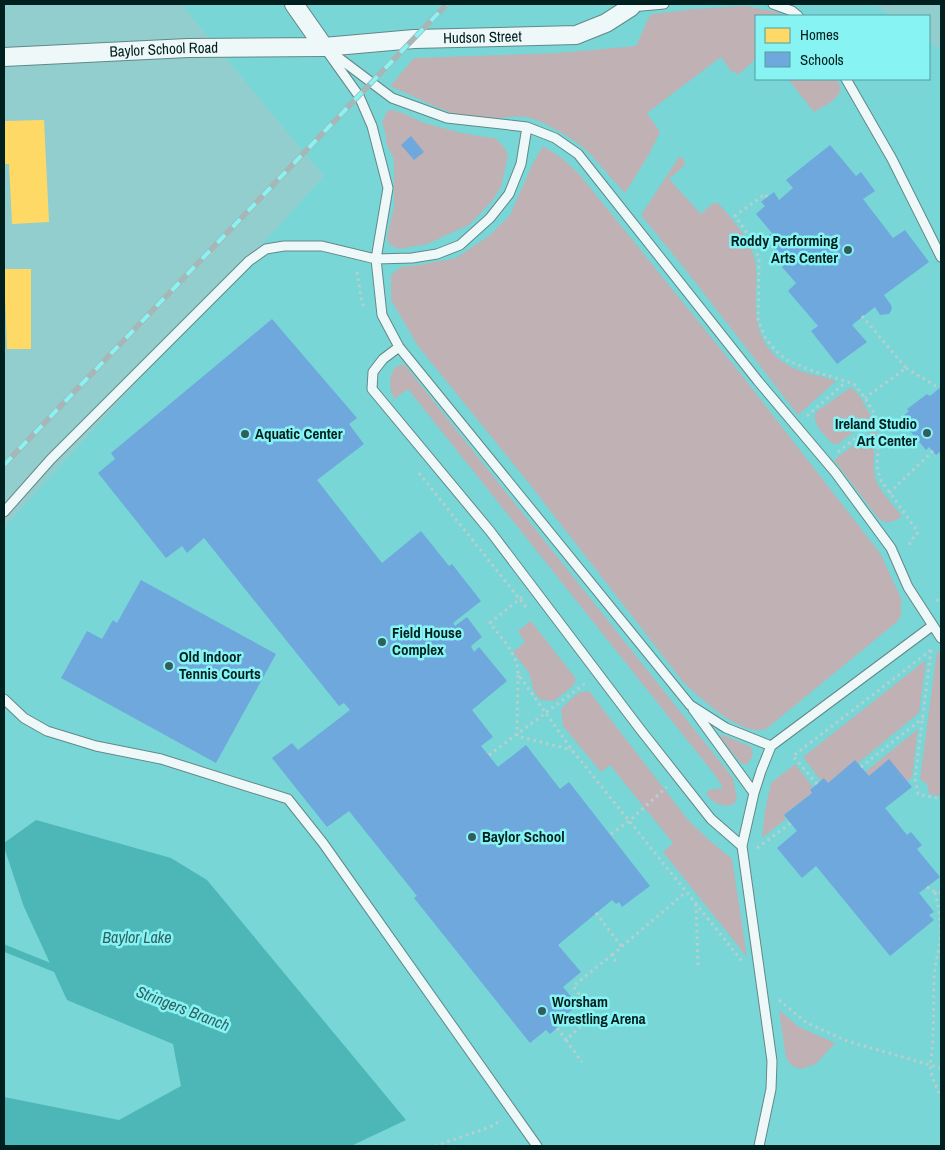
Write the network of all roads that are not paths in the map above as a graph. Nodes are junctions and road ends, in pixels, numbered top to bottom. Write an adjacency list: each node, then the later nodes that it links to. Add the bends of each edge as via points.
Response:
1 (294, 4): 6 (street)
2 (664, 4): 4 (lane)
3 (773, 4): 5 (lane)
4 (631, 6): 6 (street, Hudson Street, via 606,23 576,35 414,39)
5 (797, 15)
6 (324, 48): 7 (street, Baylor School Road, via 188,48); 9 (lane, via 392,98 446,118); 11 (lane, via 359,96 372,126 388,188)
7 (4, 57)
8 (847, 80): 10 (lane, via 892,159)
9 (527, 127): 11 (lane, via 521,164 509,194 467,239 437,254); 14 (lane, via 555,138 578,154 608,190 891,548 908,587)
10 (941, 257)
11 (376, 259): 12 (lane, via 382,315); 13 (lane, via 322,246 266,249 249,261 201,308 51,459)
12 (399, 348): 17 (lane); 20 (lane, via 383,359 373,372 372,389 490,531 711,820)
13 (4, 512)
14 (932, 626): 15 (lane); 18 (lane)
15 (941, 638)
16 (4, 699): 21 (lane, via 24,718 48,731 96,746 161,759 288,799 323,843)
17 (690, 705): 18 (lane, via 726,728); 19 (lane)
18 (771, 746): 19 (lane)
19 (754, 793): 20 (lane)
20 (742, 846): 22 (lane, via 772,1061 771,1089)
21 (537, 1146)
22 (759, 1146)

